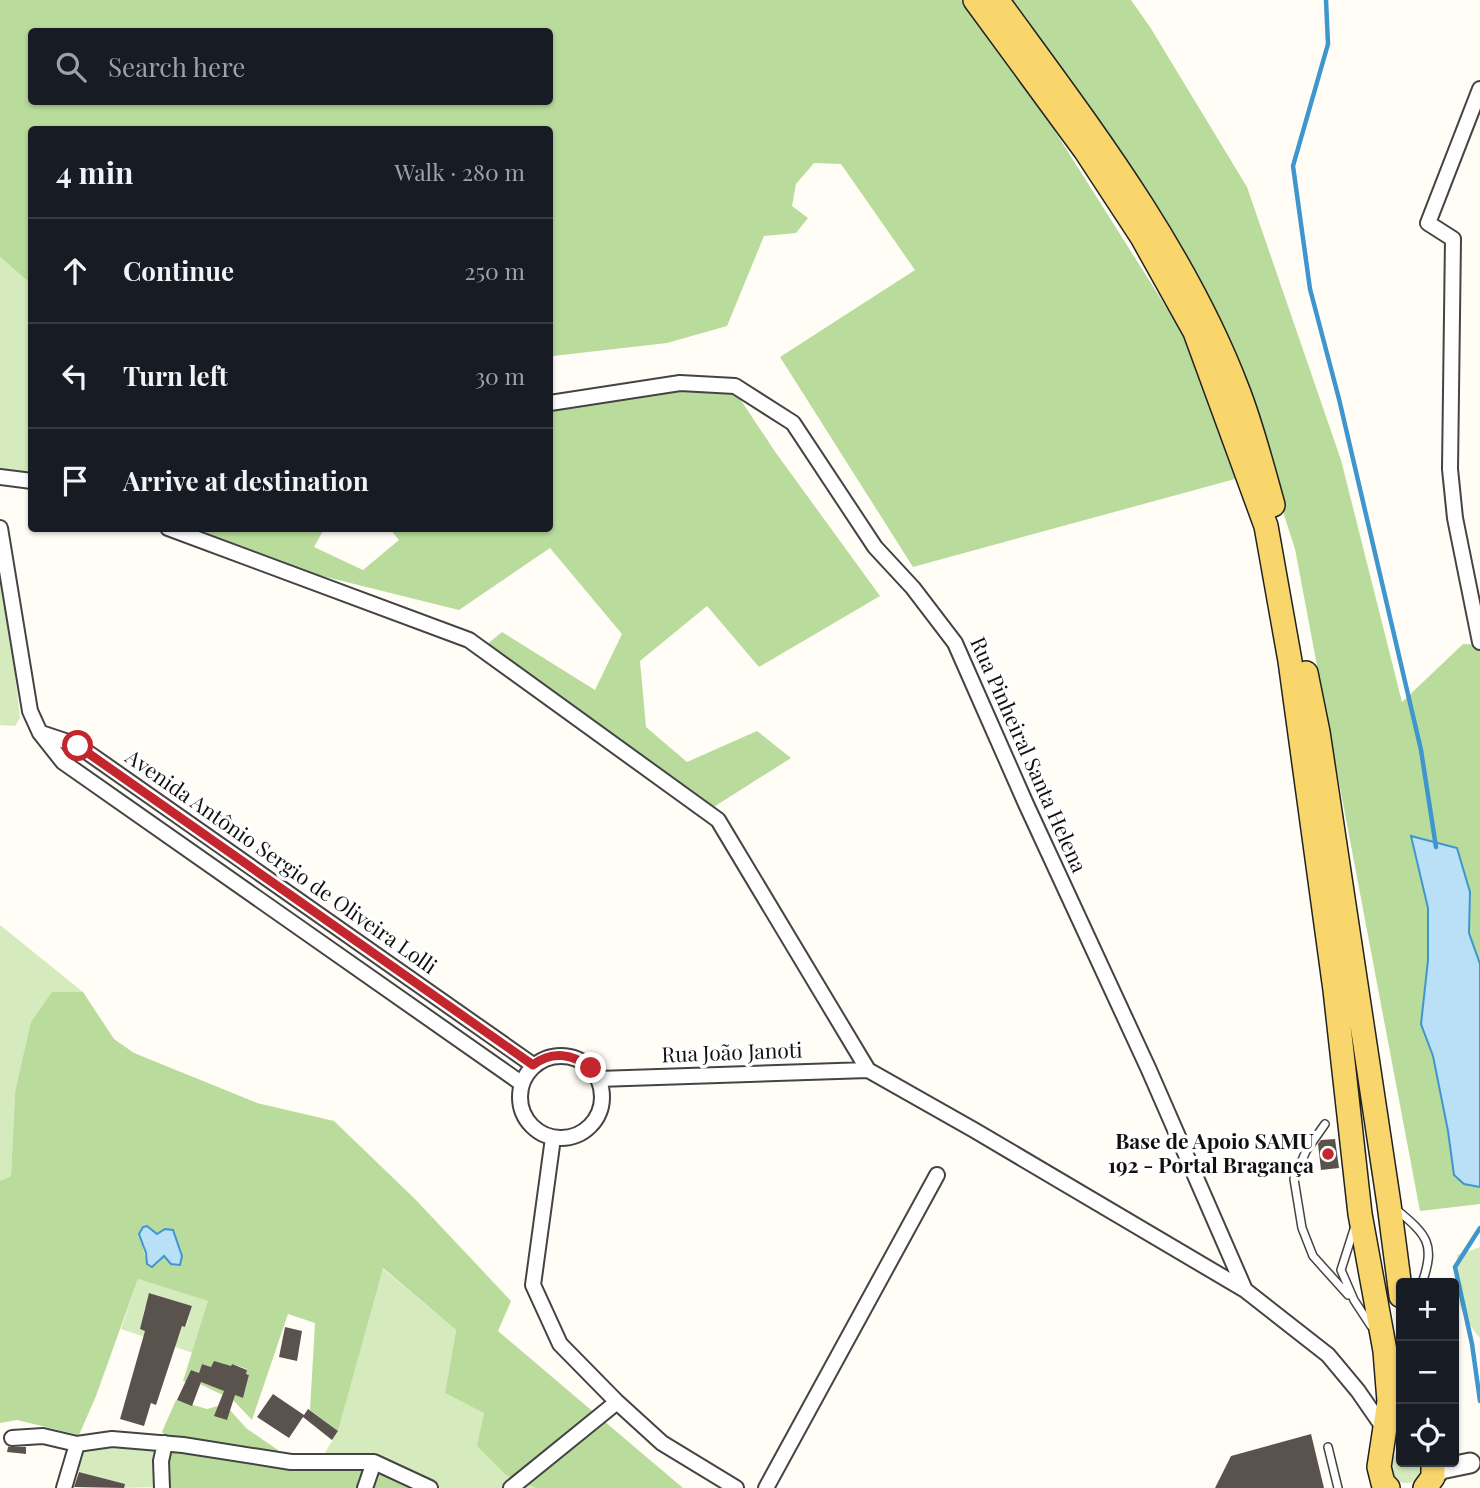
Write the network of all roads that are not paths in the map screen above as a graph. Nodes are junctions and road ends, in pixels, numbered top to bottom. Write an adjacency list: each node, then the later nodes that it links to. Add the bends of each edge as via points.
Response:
1 (975, 0): 19 (main road, via 1085,150 1142,237 1195,332 1266,526 1290,661)
2 (997, 0): 18 (main road, via 1142,204 1200,307 1241,399 1279,527 1318,732)
3 (1480, 89): 9 (street, via 1428,223 1453,239 1450,469)
4 (553, 404): 24 (street, Rua Pinheiral Santa Helena, via 680,383 735,386 793,424 875,547 955,643)
5 (0, 477): 6 (street)
6 (28, 480)
7 (0, 528): 10 (street, via 30,711)
8 (179, 532): 12 (street, via 469,640 718,820)
9 (1480, 642)
10 (40, 733): 11 (street, Avenida Antônio Sergio de Oliveira Lolli, via 78,746); 14 (street, Avenida Antônio Sergio de Oliveira Lolli, via 63,762)
11 (533, 1065): 13 (street, via 567,1055 581,1060); 14 (street)
12 (868, 1070): 13 (street, Rua João Janoti); 24 (street)
13 (598, 1079): 16 (street, via 602,1104 590,1127 566,1138)
14 (521, 1083): 16 (street, via 519,1097 525,1117 540,1133)
15 (1325, 1124): 21 (lane, via 1294,1179 1302,1228 1313,1256)
16 (553, 1138): 27 (street, via 533,1285 560,1344)
17 (937, 1175): 42 (street)
18 (1383, 1196): 22 (main road); 23 (lane, via 1419,1229 1429,1247)
19 (1363, 1205): 20 (lane); 26 (main road)
20 (1341, 1270): 21 (lane); 25 (lane)
21 (1329, 1276): 25 (lane)
22 (1398, 1278)
23 (1424, 1278)
24 (1245, 1290): 28 (street, via 1328,1355)
25 (1354, 1300): 26 (lane)
26 (1385, 1351): 28 (main road)
27 (617, 1402): 40 (street); 41 (street, via 662,1443)
28 (1393, 1436): 44 (main road, via 1381,1459 1380,1475)
29 (12, 1438): 31 (street, via 43,1436)
30 (164, 1443): 31 (street, via 112,1438); 33 (street, via 291,1462); 37 (street)
31 (77, 1444): 36 (street)
32 (1328, 1447): 43 (lane)
33 (374, 1462): 38 (street); 39 (street)
34 (1468, 1463): 35 (street, via 1441,1469)
35 (1431, 1479)
36 (64, 1488)
37 (162, 1488)
38 (365, 1488)
39 (430, 1488)
40 (511, 1488)
41 (736, 1488)
42 (766, 1488)
43 (1338, 1488)
44 (1388, 1488)

